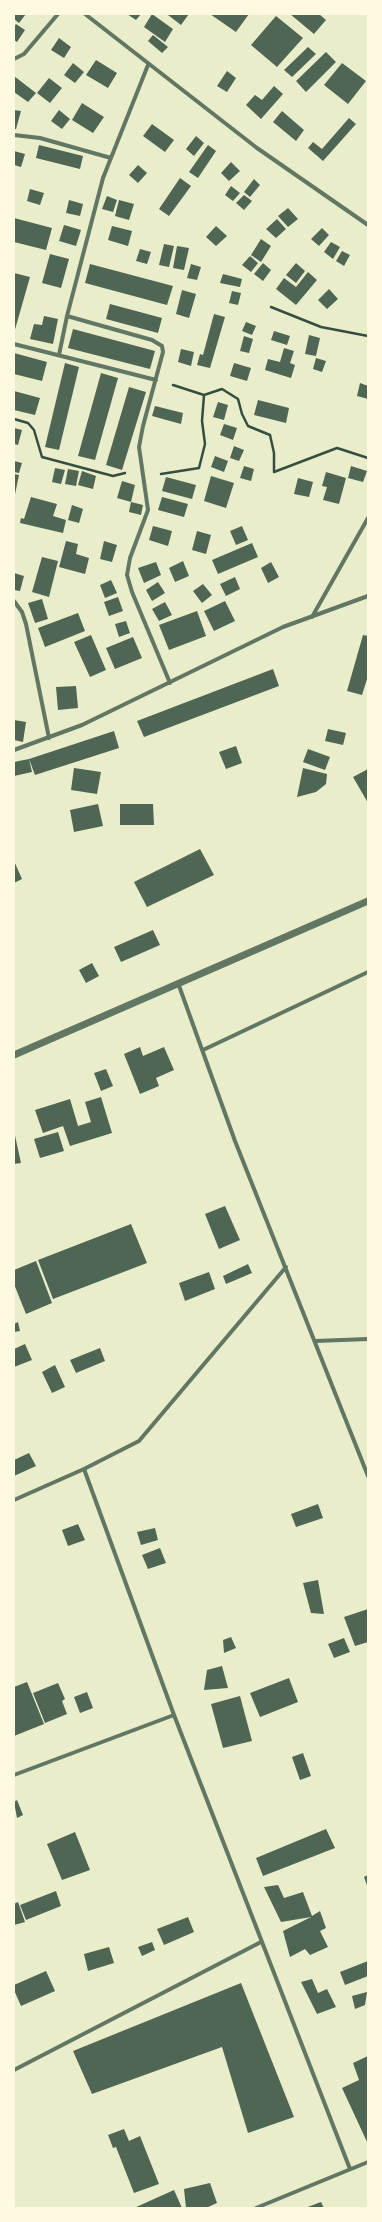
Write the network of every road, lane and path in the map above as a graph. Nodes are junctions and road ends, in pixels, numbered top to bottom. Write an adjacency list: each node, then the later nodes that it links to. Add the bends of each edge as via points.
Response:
1 (58, 14): 3 (street, via 24,54)
2 (85, 14): 4 (street)
3 (14, 59)
4 (148, 65): 6 (street); 7 (street, via 257,148)
5 (14, 134): 6 (street, via 40,138)
6 (111, 158): 9 (street, via 103,178)
7 (368, 225)
8 (271, 307): 10 (path, via 321,327)
9 (67, 316): 12 (street); 13 (street, via 158,342 163,352)
10 (368, 336)
11 (14, 344): 12 (street)
12 (59, 355): 13 (street)
13 (156, 380): 14 (path); 17 (street, via 142,426 139,447)
14 (204, 395): 16 (path, via 222,389 238,399 248,426 270,435 274,453 274,472 337,448); 18 (path, via 202,421 205,444 199,468)
15 (14, 419): 17 (path, via 28,423 34,430 42,457 113,476)
16 (368, 458)
17 (143, 470): 18 (street)
18 (145, 476): 23 (street, via 148,510 130,558 127,575)
19 (368, 518): 22 (street)
20 (368, 596): 22 (street)
21 (14, 601): 24 (street, via 22,612 26,624)
22 (312, 617): 23 (street, via 283,627)
23 (170, 683): 24 (street)
24 (49, 738): 25 (street)
25 (14, 750)
26 (368, 901): 28 (street)
27 (368, 972): 29 (street)
28 (178, 983): 29 (street); 30 (street)
29 (202, 1050): 31 (street)
30 (14, 1055)
31 (286, 1268): 33 (street); 34 (street, via 138,1441)
32 (368, 1339): 33 (street)
33 (315, 1340): 35 (street)
34 (84, 1469): 36 (street); 37 (street)
35 (368, 1476)
36 (14, 1500)
37 (174, 1715): 38 (street); 39 (street)
38 (14, 1775)
39 (261, 1942): 40 (street); 42 (street)
40 (14, 2070)
41 (368, 2162): 42 (street)
42 (350, 2169): 43 (street)
43 (256, 2208)

